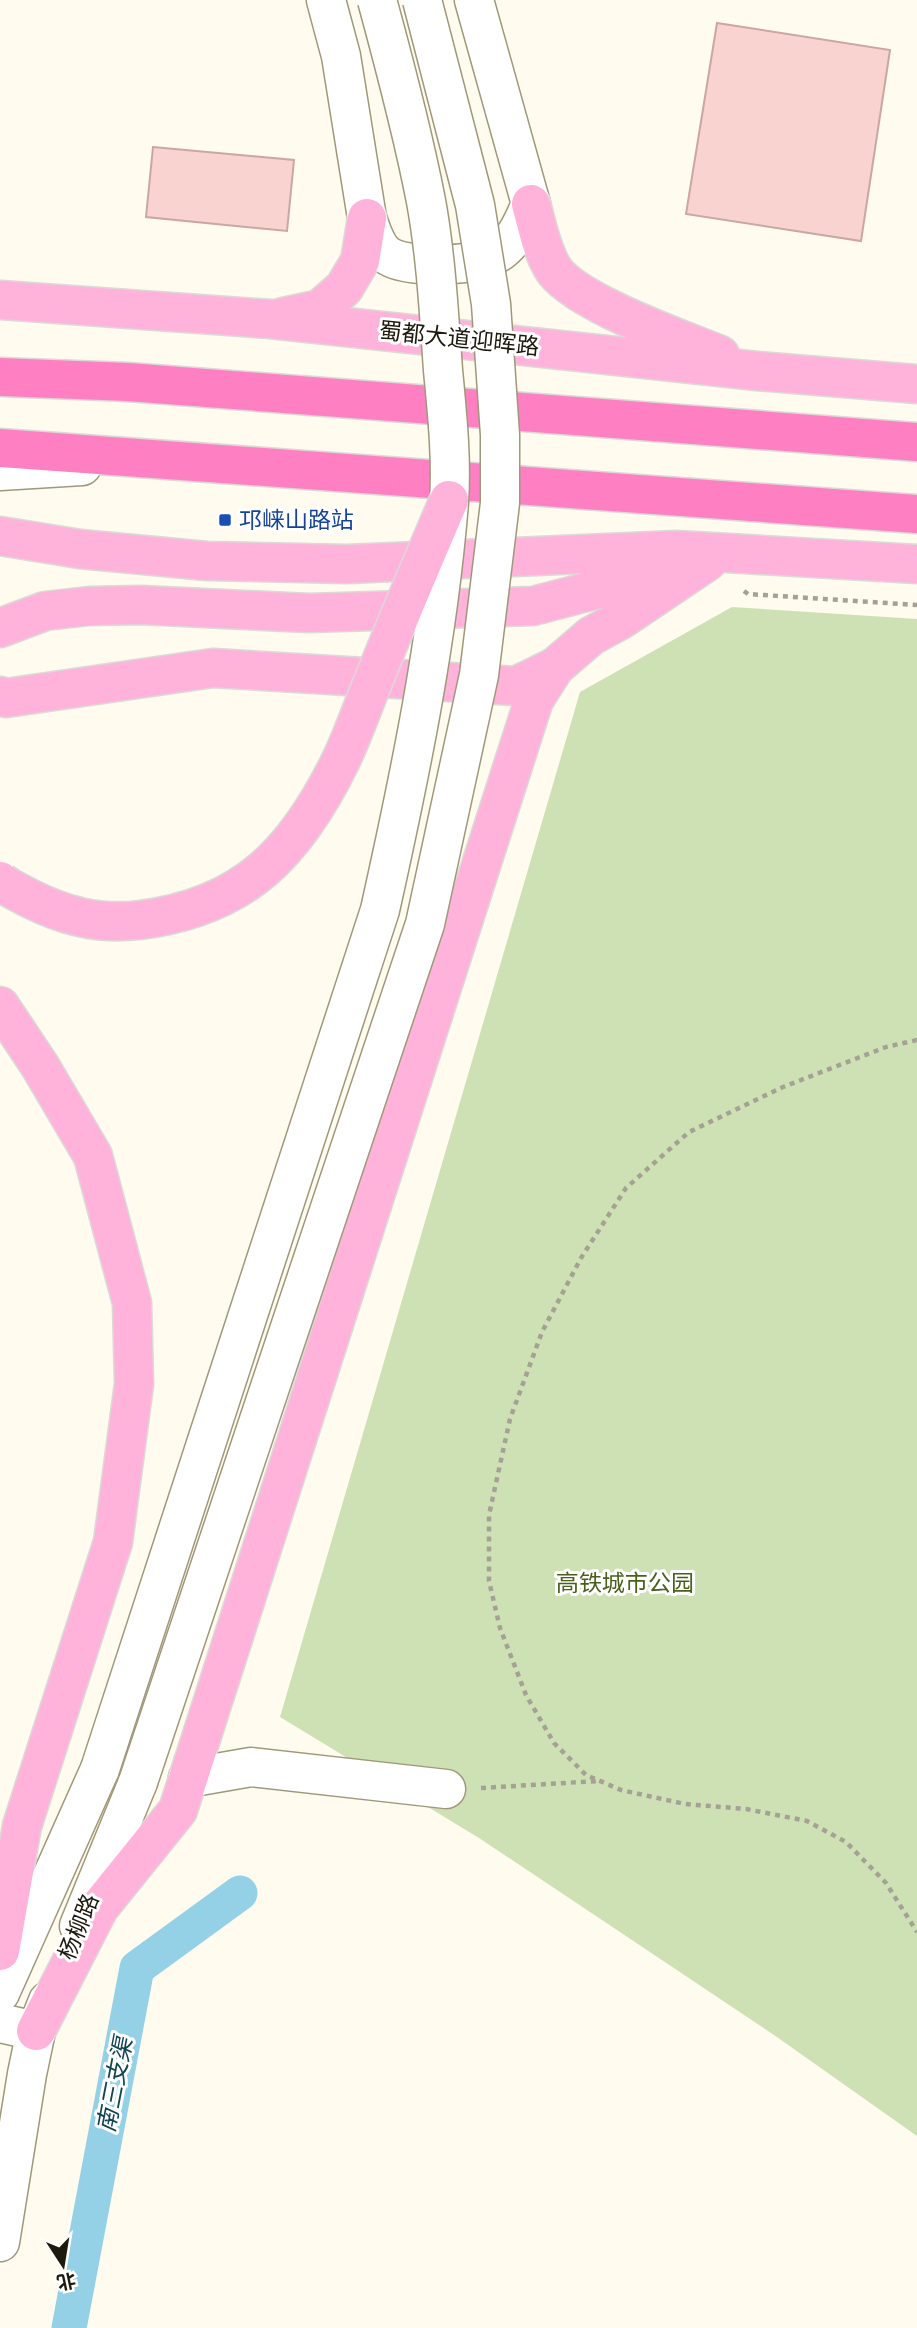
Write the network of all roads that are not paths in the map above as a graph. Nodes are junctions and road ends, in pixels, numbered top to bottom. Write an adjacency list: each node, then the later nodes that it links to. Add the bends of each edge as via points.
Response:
1 (326, 0): 6 (street, via 341,55)
2 (377, 0): 18 (street, bridge, via 426,202 445,397)
3 (422, 0): 32 (street, 杨柳路, bridge, via 475,205 491,304 500,503 480,676 425,924 138,1782)
4 (474, 0): 5 (street)
5 (531, 204): 6 (street, via 515,237 498,253 472,263 432,265 390,258 375,242); 10 (main road, via 553,269 574,288 601,305)
6 (367, 218): 8 (main road, via 360,261 344,288 320,309)
7 (0, 300): 8 (main road, 蜀都大道迎晖路)
8 (270, 320): 10 (main road, 蜀都大道迎晖路)
9 (0, 363): 12 (street)
10 (757, 370): 13 (main road, 蜀都大道迎晖路)
11 (0, 377): 12 (highway)
12 (128, 382): 14 (highway)
13 (917, 384)
14 (917, 442)
15 (0, 448): 16 (highway)
16 (172, 459): 17 (street); 19 (highway)
17 (0, 471)
18 (449, 500): 26 (main road, bridge, via 342,759 311,816 277,857 244,885 208,904 169,916 120,922 78,918); 31 (street, bridge, via 430,665 380,910 100,1769)
19 (917, 514)
20 (0, 536): 22 (main road, via 207,561 347,564 676,550)
21 (708, 561): 22 (main road); 23 (main road, via 533,606 309,613 89,606 45,611); 24 (main road, via 591,636)
22 (909, 564)
23 (0, 628)
24 (555, 667): 25 (main road, via 516,686 213,668); 28 (main road, via 534,700)
25 (0, 696)
26 (0, 881)
27 (0, 1006): 30 (main road, via 93,1156 132,1303 134,1384 113,1542 22,1826)
28 (188, 1778): 29 (street, via 251,1767); 32 (main road, via 178,1810 99,1908)
29 (446, 1789)
30 (0, 1951)
31 (0, 1993)
32 (18, 2027): 33 (street, 杨柳路)
33 (13, 2071): 34 (street, 杨柳路)
34 (0, 2242)

